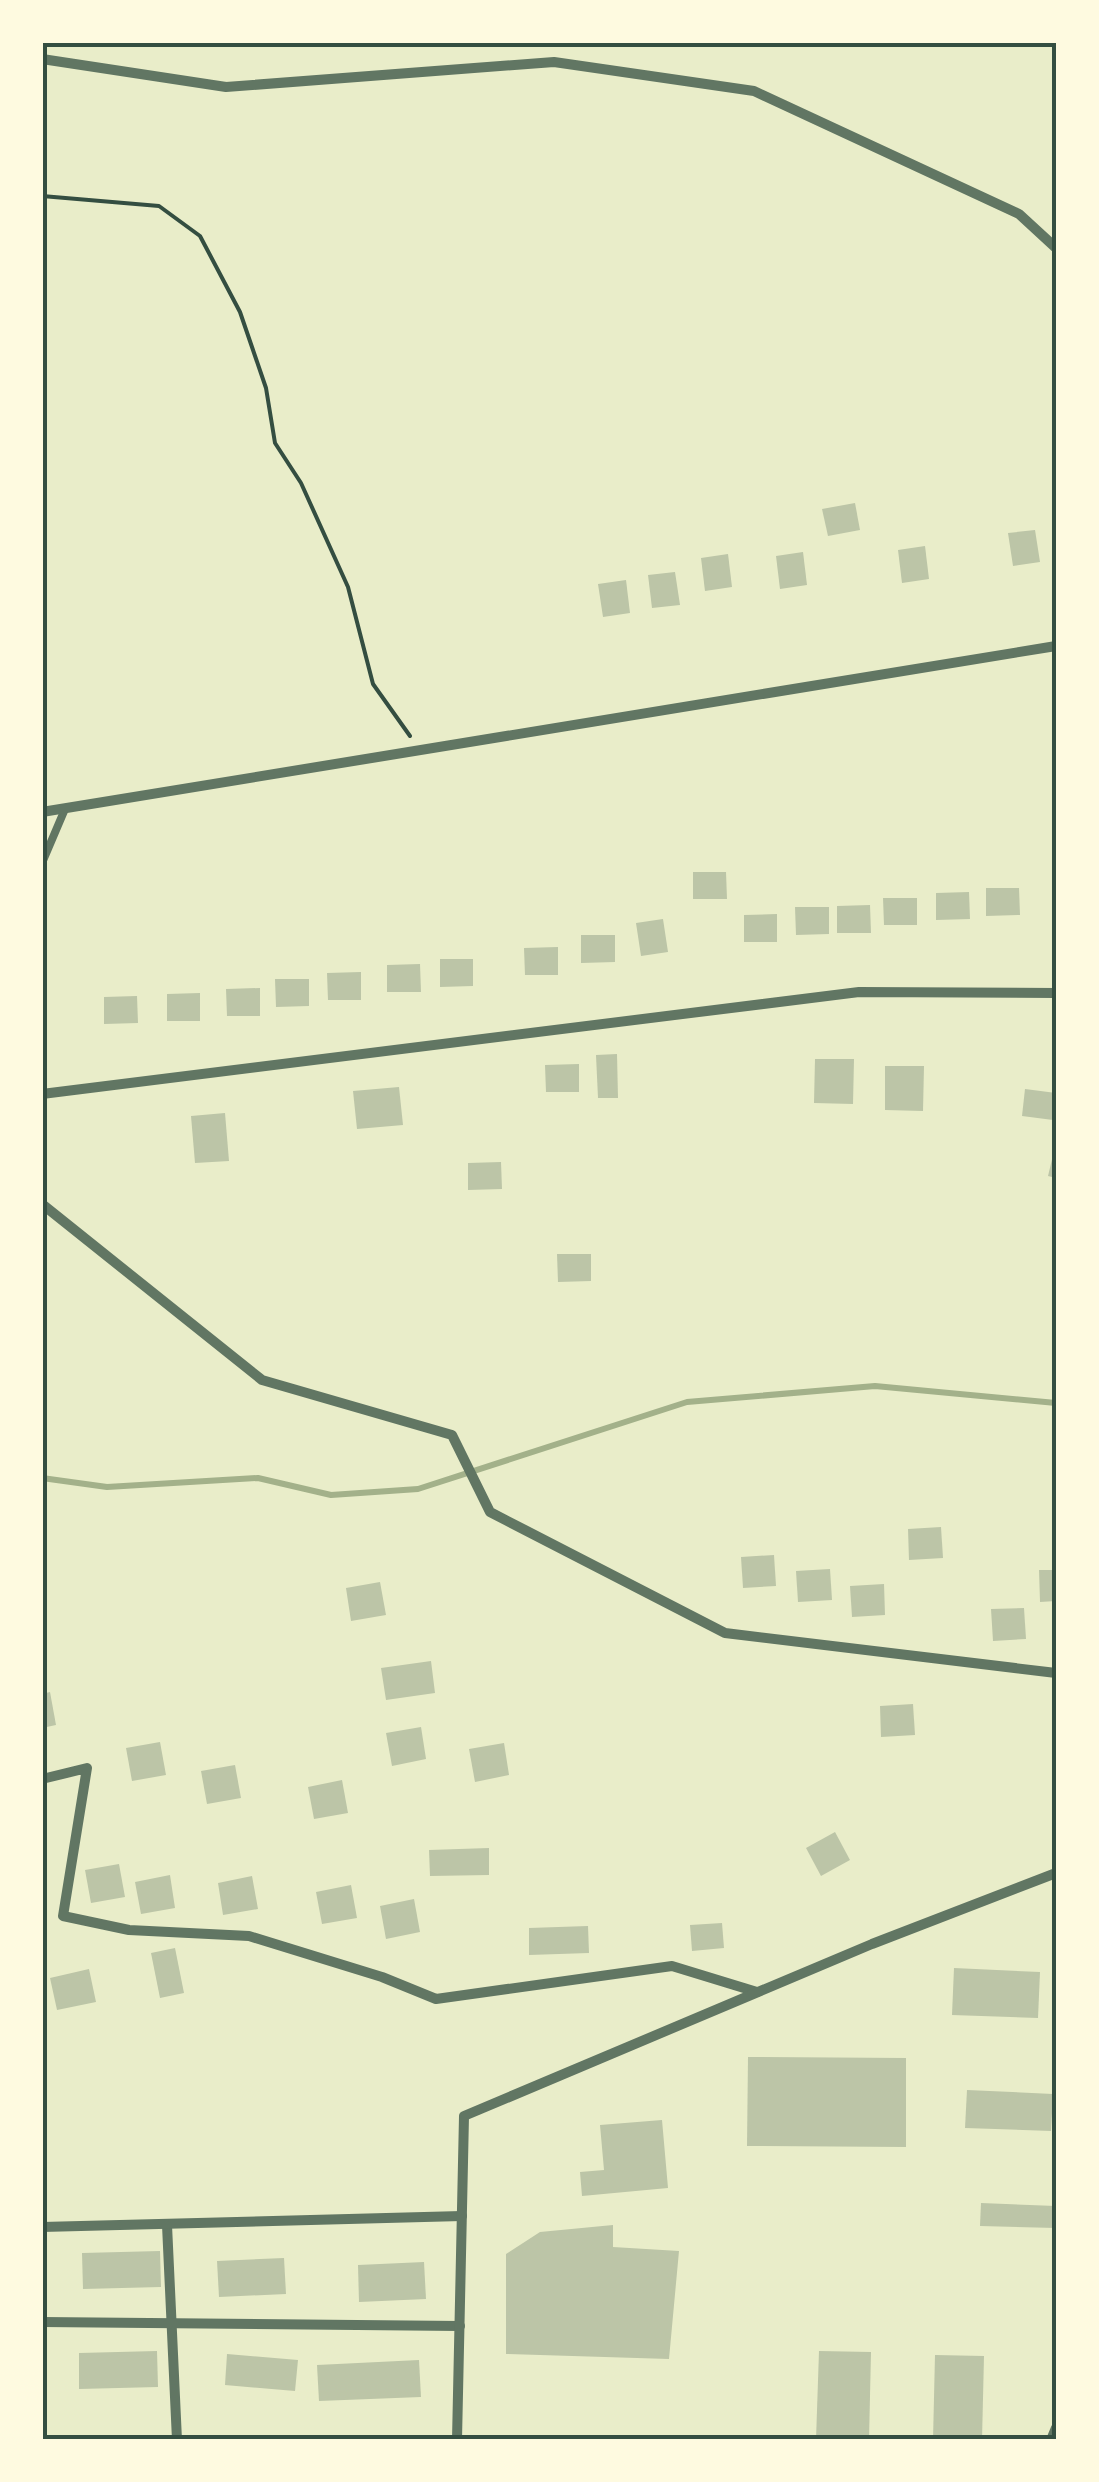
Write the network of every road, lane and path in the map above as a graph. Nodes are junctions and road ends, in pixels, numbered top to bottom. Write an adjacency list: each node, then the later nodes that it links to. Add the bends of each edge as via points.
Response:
1 (42, 59): 3 (street, via 226,87 554,62 754,91 1020,214)
2 (42, 196): 5 (path, via 159,206 200,236 245,327 276,444 348,588 373,684)
3 (1056, 248)
4 (1056, 646): 5 (street)
5 (418, 751): 6 (street)
6 (64, 808): 7 (street); 8 (lane)
7 (42, 812)
8 (42, 863)
9 (1056, 993): 10 (street, via 859,992)
10 (42, 1094)
11 (42, 1204): 12 (street, via 262,1380 452,1435 490,1512 725,1633)
12 (1056, 1672)
13 (42, 1779): 15 (street, via 87,1768 63,1916 129,1930 249,1936 436,2000 672,1966)
14 (1056, 1874): 15 (street)
15 (758, 1992): 16 (street, via 464,2116)
16 (462, 2216): 17 (street); 21 (street)
17 (167, 2225): 18 (street); 20 (street)
18 (42, 2227)
19 (42, 2322): 20 (street)
20 (172, 2324): 21 (street); 23 (street)
21 (460, 2326): 24 (street)
22 (1056, 2428): 25 (street)
23 (177, 2440)
24 (457, 2440)
25 (1051, 2440)

